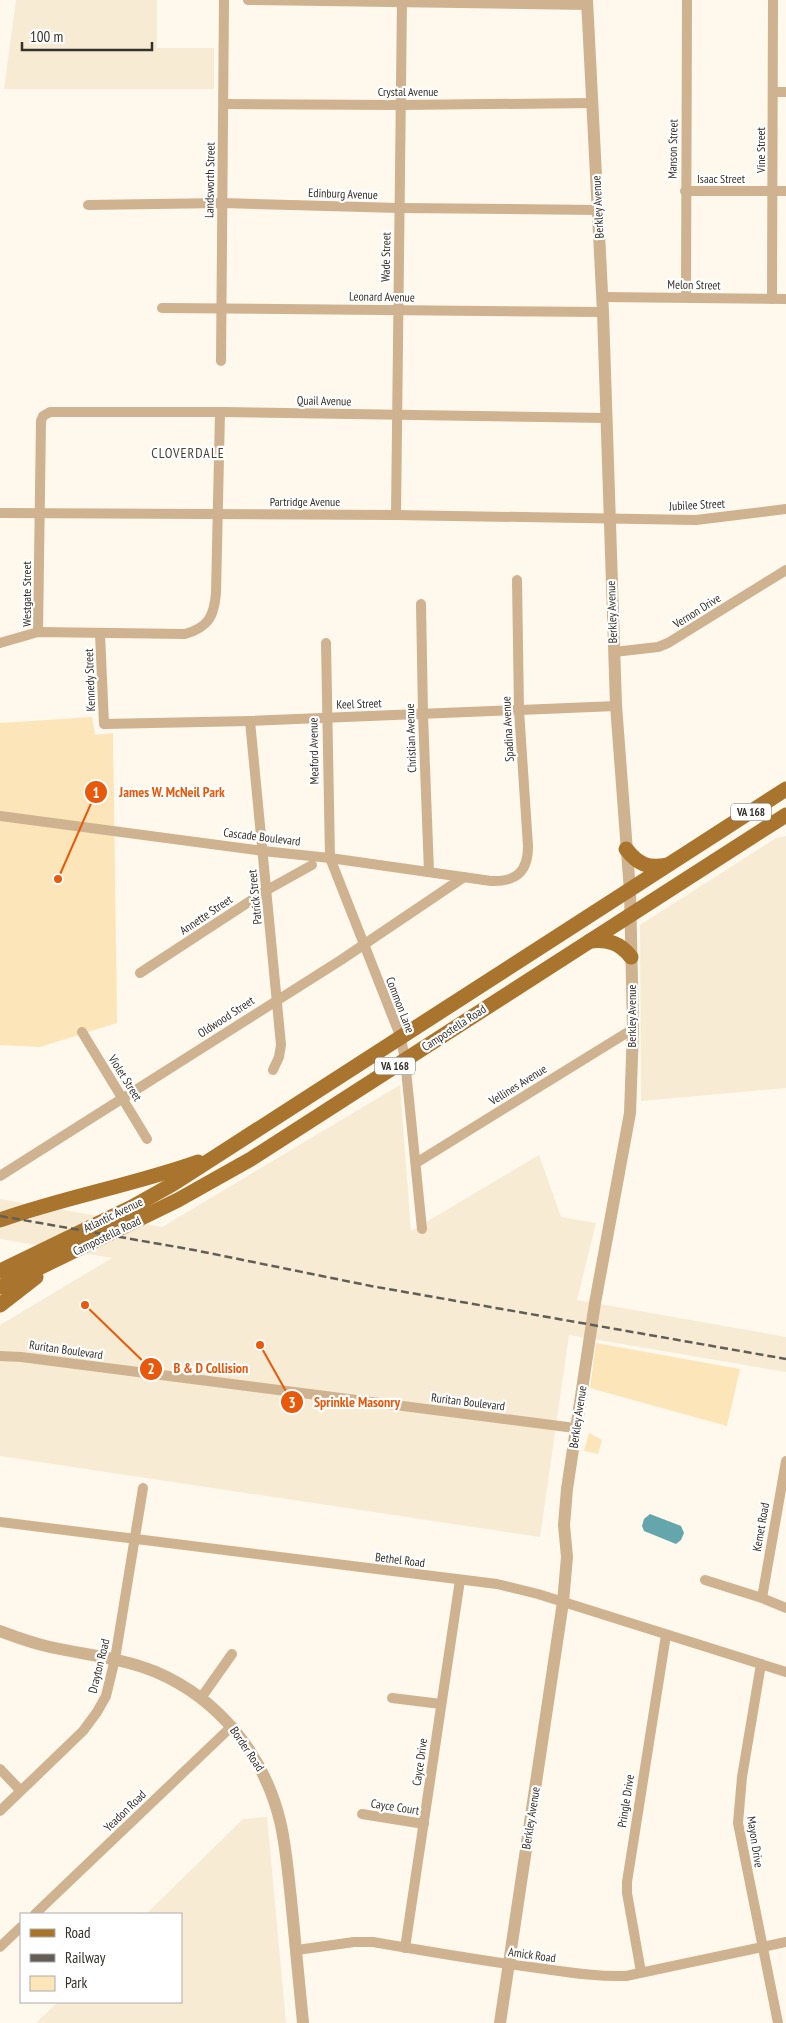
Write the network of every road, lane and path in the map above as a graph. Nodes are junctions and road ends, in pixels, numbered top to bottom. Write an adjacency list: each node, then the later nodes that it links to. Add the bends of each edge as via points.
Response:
1 (224, 0): 10 (street, Landsworth Street)
2 (248, 0): 5 (street)
3 (687, 0): 12 (street, Manson Street)
4 (774, 0): 7 (street, Vine Street)
5 (402, 1): 6 (street); 11 (street, Wade Street)
6 (588, 3): 9 (street, Berkley Avenue)
7 (773, 92): 8 (street); 13 (street, Vine Street)
8 (786, 92)
9 (592, 103): 11 (street, Crystal Avenue); 18 (street, Berkley Avenue)
10 (224, 104): 11 (street, Crystal Avenue); 15 (street, Landsworth Street)
11 (401, 105): 17 (street, Wade Street)
12 (685, 191): 13 (street, Isaac Street); 20 (street, Manson Street)
13 (773, 191): 14 (street, Isaac Street); 21 (street, Vine Street)
14 (786, 191)
15 (222, 203): 16 (street, Edinburg Avenue); 17 (street, Edinburg Avenue); 24 (street, Landsworth Street)
16 (88, 205)
17 (399, 208): 18 (street, Edinburg Avenue); 25 (street, Wade Street)
18 (598, 210): 19 (street, Berkley Avenue)
19 (602, 297): 20 (street, Melon Street); 26 (street, Berkley Avenue)
20 (686, 297): 21 (street, Melon Street)
21 (772, 299): 22 (street, Melon Street)
22 (786, 299)
23 (162, 308): 24 (street, Leonard Avenue)
24 (221, 308): 25 (street, Leonard Avenue); 27 (street, Landsworth Street)
25 (398, 310): 26 (street, Leonard Avenue); 29 (street, Wade Street)
26 (603, 312): 31 (street, Berkley Avenue)
27 (221, 361)
28 (220, 412): 29 (street, Quail Avenue); 30 (street, Quail Avenue, via 55,412); 35 (street)
29 (397, 415): 31 (street, Quail Avenue); 36 (street, Wade Street)
30 (44, 416): 34 (street, Westgate Street, via 41,421)
31 (606, 418): 37 (street, Berkley Avenue)
32 (786, 509): 37 (street, Jubilee Street, via 712,519)
33 (0, 512): 34 (street, Partridge Avenue)
34 (39, 513): 35 (street, Partridge Avenue); 41 (street, Westgate Street)
35 (219, 514): 36 (street, Partridge Avenue); 42 (street, Westgate Street, via 216,599 207,622 184,634)
36 (396, 515): 37 (street, Partridge Avenue)
37 (609, 519): 45 (street, Berkley Avenue)
38 (786, 570): 45 (street, Vernon Drive, via 668,643)
39 (517, 580): 47 (street, Spadina Avenue)
40 (421, 604): 48 (street, Christian Avenue)
41 (38, 632): 42 (street, Westgate Street); 43 (street)
42 (100, 634): 51 (street, Kennedy Street)
43 (0, 643)
44 (326, 643): 49 (street, Meaford Avenue)
45 (614, 652): 46 (street, Berkley Avenue)
46 (616, 706): 47 (street, Keel Street); 55 (street, Berkley Avenue)
47 (519, 710): 48 (street, Keel Street); 61 (street, Spadina Avenue, via 528,846 527,864)
48 (423, 714): 49 (street, Keel Street); 60 (street, Christian Avenue)
49 (326, 718): 50 (street, Keel Street); 57 (street, Meaford Avenue)
50 (250, 721): 51 (street, Keel Street); 56 (street, Patrick Street)
51 (104, 724)
52 (786, 789): 58 (main road, Campostella Road / VA 168)
53 (786, 815): 65 (main road, Campostella Road / VA 168)
54 (0, 816): 56 (street, Cascade Boulevard)
55 (626, 849): 58 (main road, via 644,865); 64 (street, Berkley Avenue)
56 (263, 851): 57 (street, Cascade Boulevard); 63 (street, Patrick Street)
57 (330, 858): 60 (street, Cascade Boulevard); 67 (street, Common Lane)
58 (671, 864): 64 (main road, Campostella Road / VA 168)
59 (312, 865): 63 (street, Annette Street)
60 (429, 872): 62 (street, Cascade Boulevard)
61 (519, 874): 62 (street, Cascade Boulevard, via 500,881)
62 (464, 877): 67 (street, Oldwood Street)
63 (267, 890): 69 (street, Annette Street); 70 (street, Patrick Street)
64 (630, 891): 65 (street, Berkley Avenue); 73 (main road, Campostella Road / VA 168)
65 (631, 915): 66 (main road, Campostella Road / VA 168); 68 (street, Berkley Avenue)
66 (590, 941): 68 (main road, via 615,943); 74 (main road, Campostella Road / VA 168)
67 (363, 944): 70 (street, Oldwood Street); 73 (street, Common Lane)
68 (631, 957): 71 (street, Berkley Avenue)
69 (140, 974)
70 (278, 999): 75 (street, Patrick Street, via 281,1052); 76 (street, Oldwood Street)
71 (633, 1029): 79 (street, Vellines Avenue); 88 (street, Berkley Avenue, via 630,1113)
72 (82, 1032): 76 (street, Violet Street)
73 (400, 1038): 74 (street, Common Lane); 78 (main road, Campostella Road / VA 168)
74 (405, 1060): 79 (street, Common Lane); 83 (main road, Campostella Road / VA 168, via 251,1159)
75 (273, 1070)
76 (123, 1098): 77 (street, Violet Street); 80 (street, Oldwood Street)
77 (147, 1139)
78 (223, 1153): 81 (main road); 84 (main road, Atlantic Avenue / VA 168, via 132,1207)
79 (416, 1163): 82 (street, Common Lane)
80 (0, 1176)
81 (0, 1220)
82 (422, 1229)
83 (63, 1258): 85 (main road, VA 168); 86 (main road)
84 (0, 1271)
85 (0, 1287)
86 (0, 1305)
87 (0, 1356): 88 (street, Ruritan Boulevard)
88 (575, 1428): 96 (street, Berkley Avenue, via 564,1516 567,1557)
89 (786, 1461): 95 (street, Kemet Road)
90 (143, 1488): 92 (street, Drayton Road)
91 (0, 1522): 92 (street, Bethel Road)
92 (136, 1539): 93 (street, Bethel Road); 101 (street, Drayton Road)
93 (460, 1580): 96 (street, Bethel Road, via 511,1587); 106 (street, Cayce Drive)
94 (705, 1580): 95 (street)
95 (762, 1598): 97 (street)
96 (563, 1602): 99 (street, Bethel Road); 120 (street, Berkley Avenue)
97 (786, 1608)
98 (0, 1631): 101 (street, Border Road, via 52,1648)
99 (666, 1635): 102 (street, Bethel Road); 121 (street, Pringle Drive, via 627,1882)
100 (232, 1654): 104 (street)
101 (115, 1659): 104 (street, Border Road, via 157,1673); 109 (street, Drayton Road, via 106,1696 98,1712 83,1731)
102 (761, 1664): 103 (street, Bethel Road); 117 (street, Mayon Drive, via 742,1777 738,1823)
103 (786, 1672)
104 (201, 1698): 107 (street, Border Road)
105 (392, 1698): 106 (street)
106 (441, 1704): 112 (street, Cayce Drive)
107 (232, 1726): 113 (street, Yeadon Road); 119 (street, Border Road, via 258,1764 272,1792 286,1852)
108 (0, 1768): 109 (street)
109 (20, 1790): 110 (street, Drayton Road)
110 (0, 1811)
111 (362, 1814): 112 (street, Cayce Court)
112 (424, 1824): 118 (street, Cayce Drive)
113 (36, 1913)
114 (20, 1928): 116 (street)
115 (786, 1942): 117 (street, Amick Road)
116 (0, 1947)
117 (763, 1947): 121 (street, Amick Road); 124 (street, Mayon Drive)
118 (405, 1948): 119 (street, Amick Road, via 363,1942); 120 (street, Amick Road)
119 (296, 1950): 122 (street, Border Road)
120 (509, 1964): 121 (street, Amick Road, via 599,1976 626,1976); 123 (street, Berkley Avenue)
121 (641, 1972)
122 (303, 2023)
123 (500, 2023)
124 (778, 2023)

